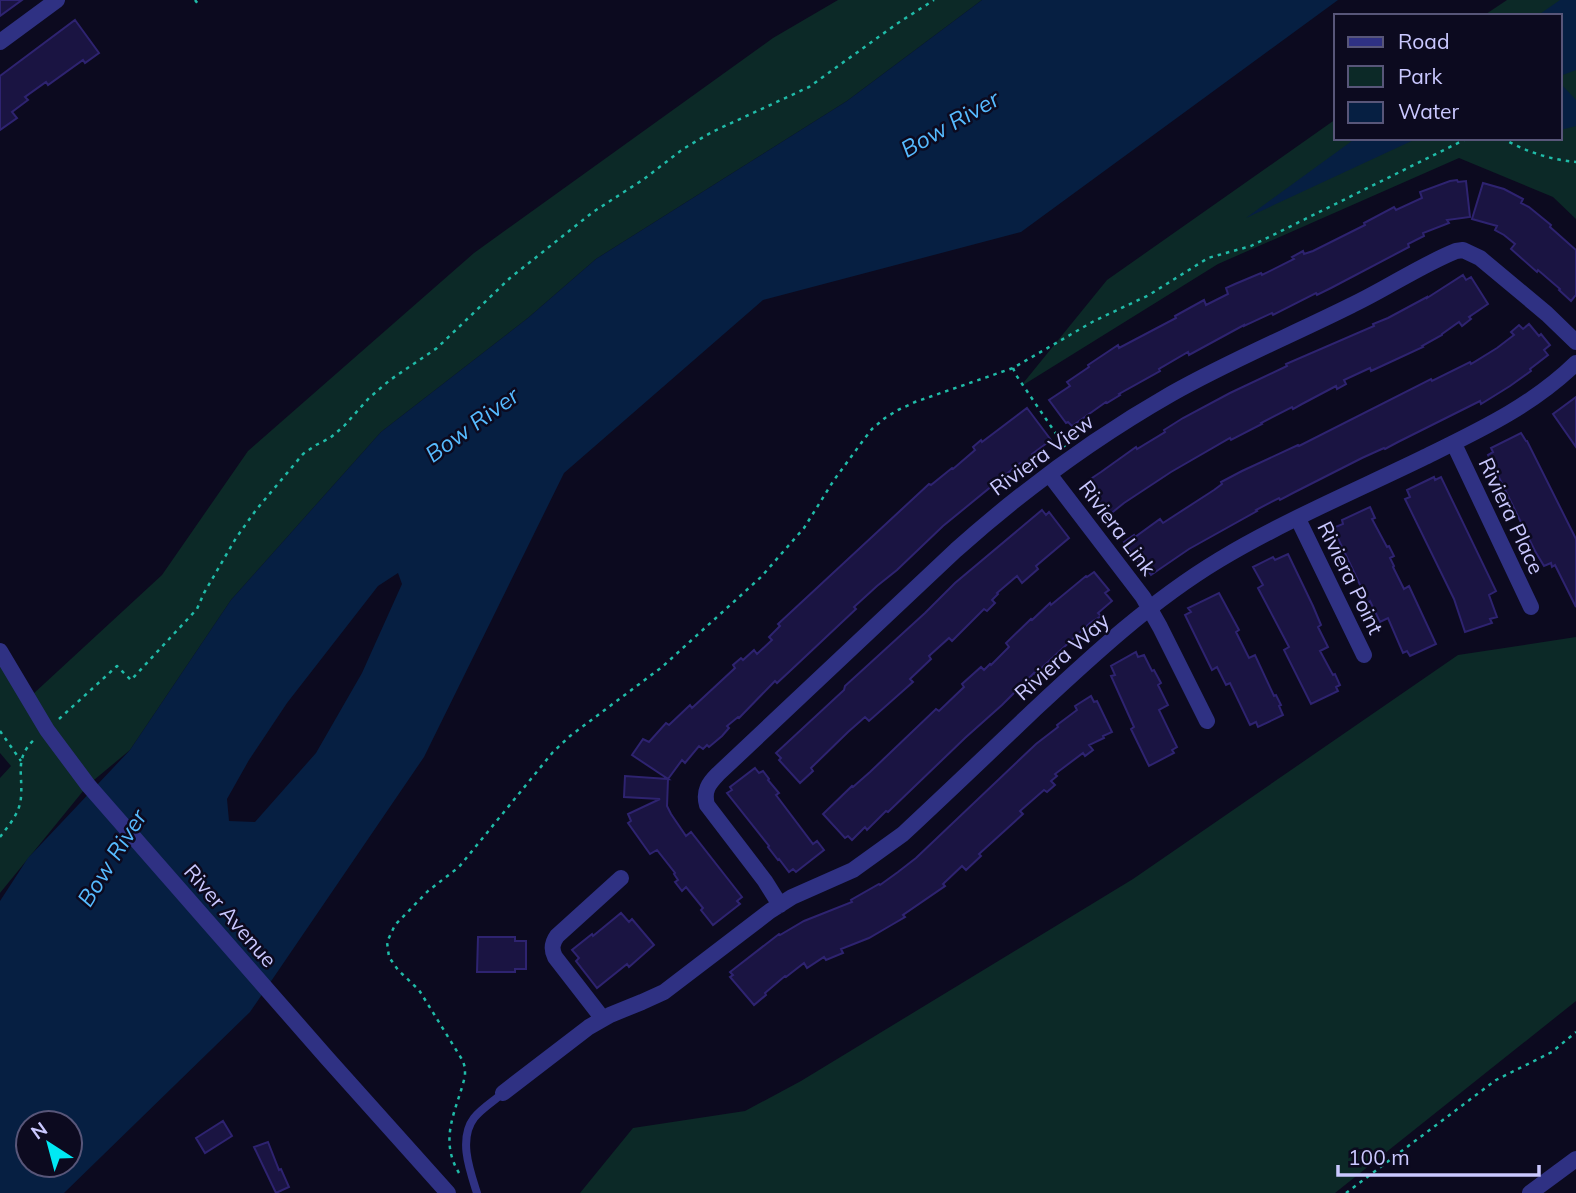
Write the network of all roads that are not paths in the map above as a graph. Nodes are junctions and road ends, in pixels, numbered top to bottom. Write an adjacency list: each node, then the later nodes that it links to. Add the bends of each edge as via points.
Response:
1 (57, 0): 2 (street)
2 (0, 42)
3 (1576, 342): 6 (street, Riviera View, via 1480,258 1456,251 1171,394)
4 (1576, 363): 5 (street, Riviera Way, via 1510,414)
5 (1454, 444): 7 (street, Riviera Way); 8 (street, Riviera Place)
6 (1049, 474): 9 (street, Riviera Link); 14 (street, Riviera View, via 963,544 709,783 707,805)
7 (1298, 519): 9 (street, Riviera Way, via 1217,562); 11 (street, Riviera Point)
8 (1531, 607)
9 (1150, 608): 12 (street, Riviera Link); 14 (street, Riviera Way, via 1091,657 903,834 853,870)
10 (0, 651): 18 (street, River Avenue, via 47,730 88,785)
11 (1364, 655)
12 (1207, 721)
13 (621, 877): 15 (street, via 557,936 552,947)
14 (780, 905): 15 (street, Riviera Way, via 664,992)
15 (603, 1019): 16 (street, Riviera Way)
16 (503, 1093): 19 (lane, via 476,1115 468,1128 466,1157)
17 (1576, 1159): 20 (street)
18 (448, 1193)
19 (477, 1193)
20 (1530, 1193)

